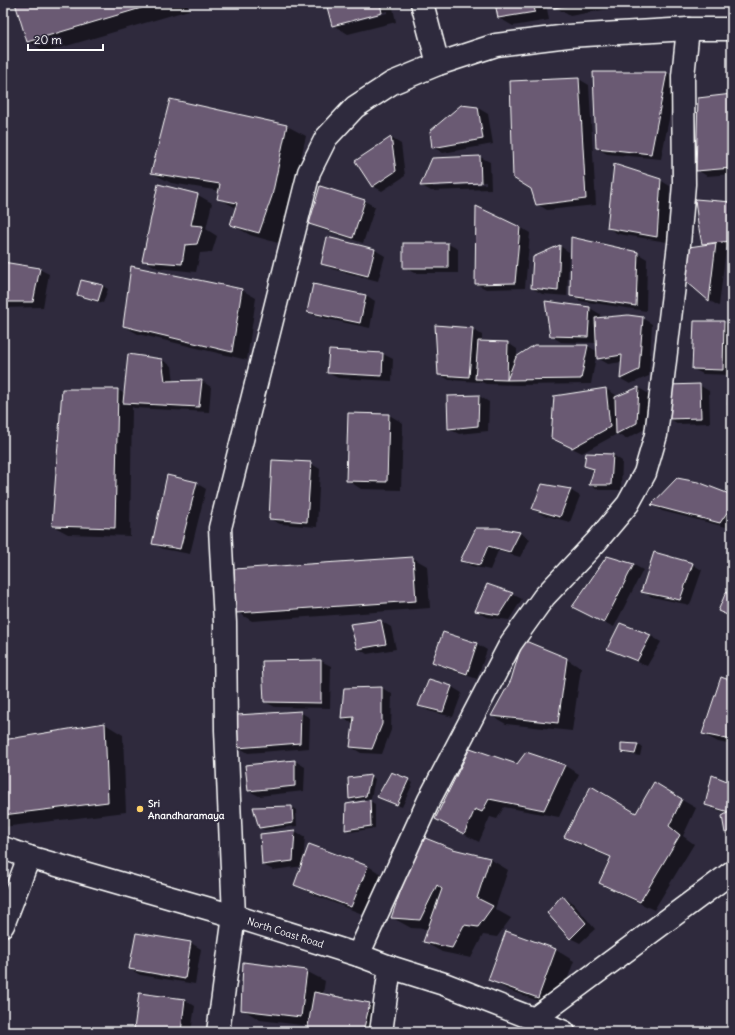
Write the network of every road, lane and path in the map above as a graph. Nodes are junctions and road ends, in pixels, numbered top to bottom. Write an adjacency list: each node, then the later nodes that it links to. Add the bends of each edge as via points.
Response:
1 (422, 3): 4 (street)
2 (688, 29): 3 (street); 4 (street, via 568,36 496,45); 10 (street, via 683,76 684,184 679,244 656,434 645,473 628,504 544,597 511,643 429,800)
3 (732, 29)
4 (438, 64): 8 (street, via 392,82 355,107 326,138 309,172 220,528)
5 (3, 848): 6 (street, North Coast Road)
6 (29, 858): 8 (street, North Coast Road); 9 (street)
7 (732, 872): 12 (street)
8 (234, 916): 10 (street, North Coast Road); 13 (street)
9 (3, 925)
10 (358, 955): 11 (street, North Coast Road)
11 (390, 967): 12 (street, North Coast Road, via 444,984); 14 (street)
12 (534, 1019): 15 (street, North Coast Road)
13 (218, 1032)
14 (381, 1032)
15 (563, 1032)

